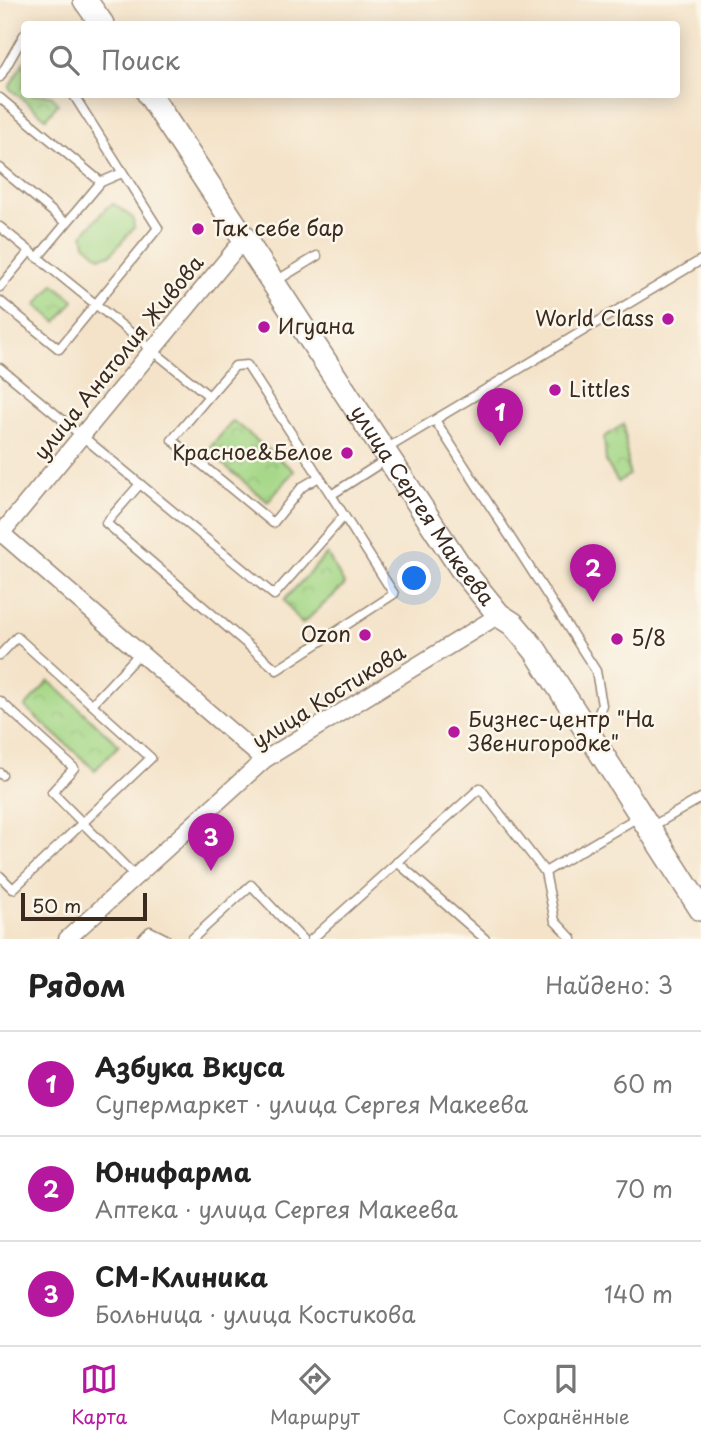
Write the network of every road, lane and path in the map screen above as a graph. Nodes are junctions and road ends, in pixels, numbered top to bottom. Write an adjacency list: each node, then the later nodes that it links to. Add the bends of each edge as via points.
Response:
1 (85, 0): 2 (street)
2 (100, 21)
3 (21, 40): 4 (lane)
4 (0, 77)
5 (0, 98): 10 (lane)
6 (75, 98): 9 (lane)
7 (152, 98): 13 (street, улица Сергея Макеева)
8 (0, 167): 11 (lane)
9 (122, 173): 10 (lane); 21 (lane, via 158,228)
10 (101, 181): 11 (lane)
11 (66, 223): 15 (lane)
12 (0, 227): 14 (lane)
13 (243, 240): 18 (street, улица Сергея Макеева); 22 (street, улица Анатолия Живова)
14 (29, 251): 15 (lane); 19 (lane)
15 (39, 256): 21 (lane)
16 (317, 256): 18 (lane)
17 (701, 260): 25 (lane)
18 (273, 283): 27 (street, улица Сергея Макеева)
19 (0, 287)
20 (0, 300): 21 (lane, via 59,349)
21 (96, 304): 22 (lane)
22 (152, 349): 24 (lane); 26 (street, улица Анатолия Живова)
23 (0, 368): 26 (lane)
24 (209, 396): 28 (lane, via 235,366 247,365); 28 (lane, via 172,440 273,523 302,487)
25 (435, 420): 27 (lane); 38 (lane, via 588,656 602,693)
26 (82, 435): 29 (lane); 32 (street, улица Анатолия Живова)
27 (386, 454): 30 (lane); 33 (street, улица Сергея Макеева, via 461,568)
28 (319, 477): 30 (lane)
29 (140, 484): 31 (lane, via 274,596); 31 (lane, via 106,523 276,670 394,594)
30 (331, 495): 31 (lane)
31 (344, 516)
32 (0, 533): 34 (street)
33 (499, 615): 38 (street, улица Сергея Макеева, via 535,650); 39 (street, улица Костикова)
34 (140, 653): 37 (lane); 39 (street)
35 (0, 656): 37 (lane, via 17,637)
36 (0, 701): 42 (lane, via 74,768 52,792)
37 (93, 703): 42 (lane, via 151,758)
38 (589, 736): 41 (street, улица Сергея Макеева)
39 (264, 761): 46 (street, улица Костикова)
40 (701, 798): 41 (lane)
41 (645, 822): 44 (lane); 47 (street, улица Сергея Макеева)
42 (83, 823): 45 (lane, via 13,889); 46 (lane)
43 (397, 862): 44 (lane, via 480,788); 53 (lane); 54 (lane)
44 (545, 872): 55 (lane, via 555,920)
45 (0, 876)
46 (136, 877): 48 (street, улица Костикова)
47 (701, 909)
48 (67, 939)
49 (142, 939): 50 (lane, via 150,931)
50 (166, 939)
51 (192, 939): 52 (lane, via 251,885)
52 (302, 939)
53 (312, 939)
54 (485, 939)
55 (572, 939)

